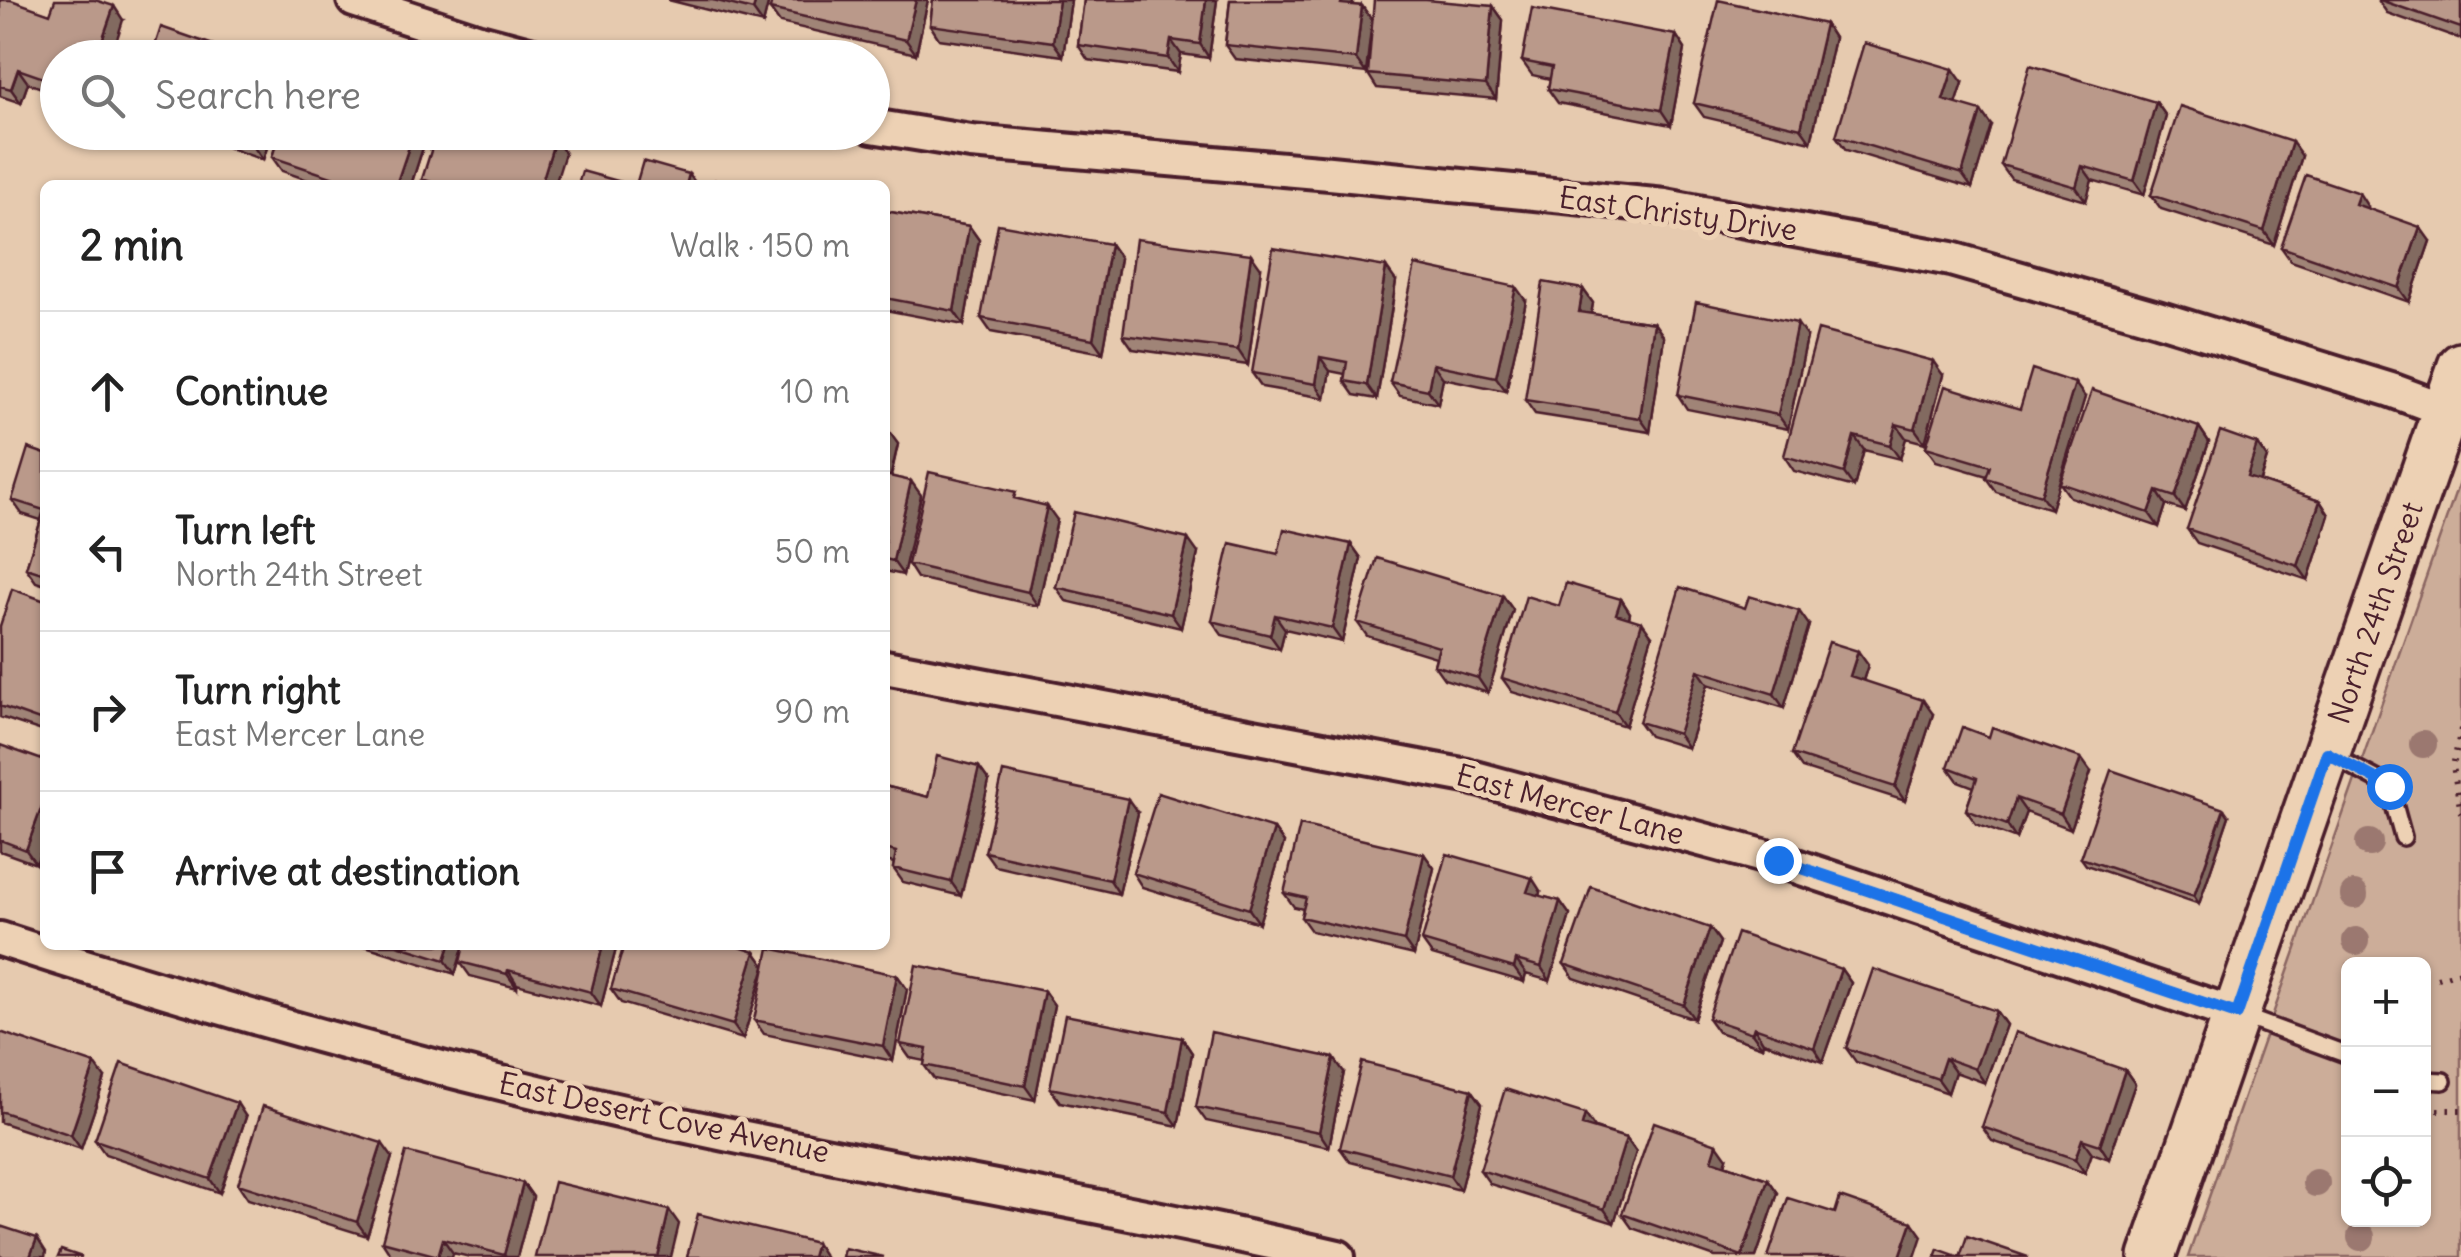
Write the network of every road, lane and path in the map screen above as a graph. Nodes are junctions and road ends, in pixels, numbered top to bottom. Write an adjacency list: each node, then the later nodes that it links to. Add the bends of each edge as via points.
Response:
1 (354, 0): 2 (street)
2 (476, 40)
3 (890, 129): 5 (street, East Christy Drive, via 971,142 1665,206 1951,259)
4 (2461, 366): 5 (street, North 24th Street)
5 (2454, 414): 8 (street, North 24th Street)
6 (890, 668): 17 (street, East Mercer Lane, via 1467,776 1778,860)
7 (2461, 729): 9 (path, via 2453,766)
8 (2327, 753): 10 (lane, via 2389,786); 17 (street, North 24th Street)
9 (2461, 813)
10 (2402, 837)
11 (0, 938): 12 (street, East Desert Cove Avenue)
12 (40, 946)
13 (62, 950): 14 (street, East Desert Cove Avenue)
14 (104, 958): 21 (street, East Desert Cove Avenue, via 430,1066)
15 (2461, 972): 16 (path)
16 (2437, 978)
17 (2237, 1014): 18 (lane); 22 (street, North 24th Street)
18 (2341, 1051)
19 (2431, 1080): 20 (lane)
20 (2442, 1081)
21 (1338, 1257)
22 (2152, 1257)

